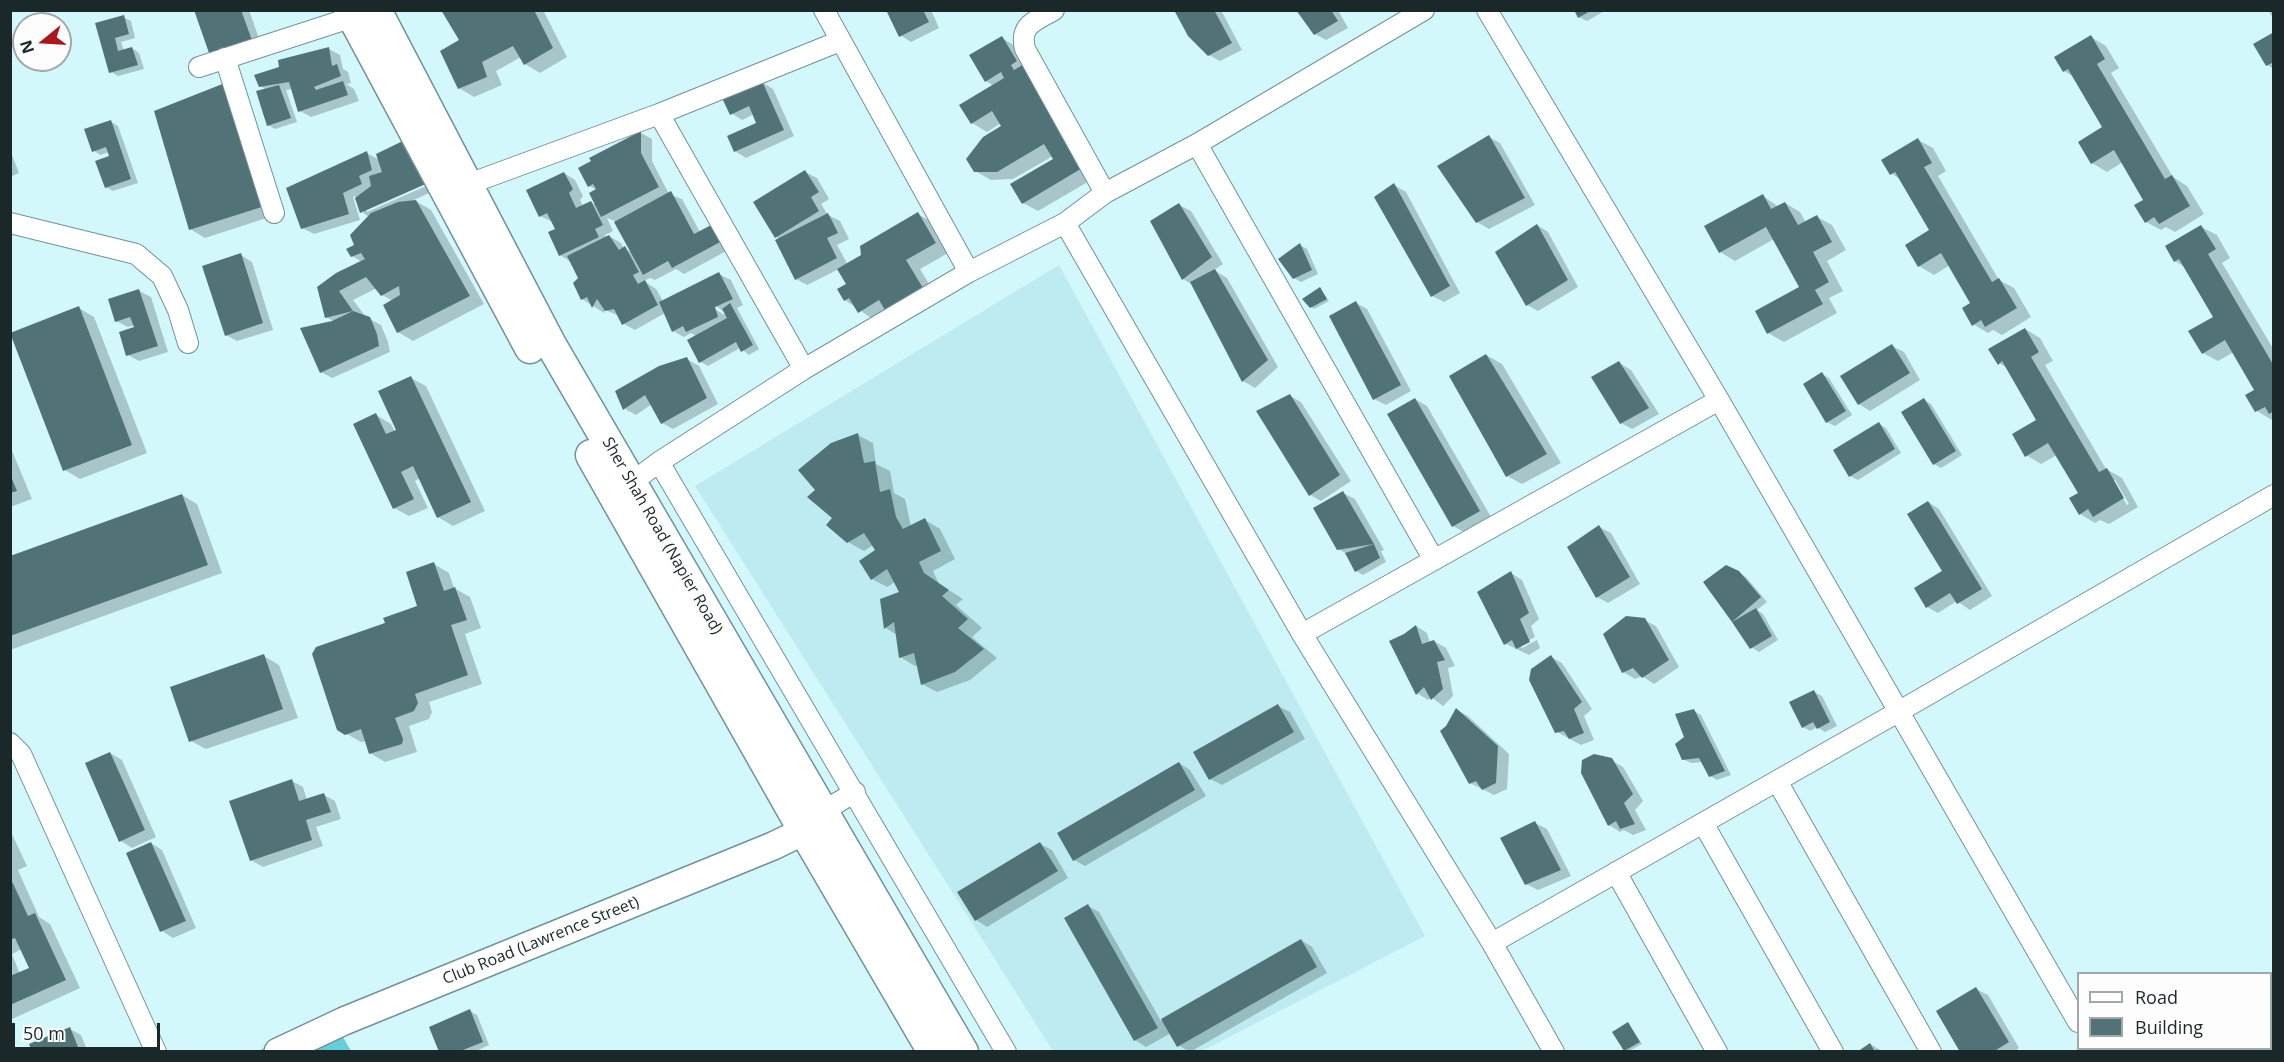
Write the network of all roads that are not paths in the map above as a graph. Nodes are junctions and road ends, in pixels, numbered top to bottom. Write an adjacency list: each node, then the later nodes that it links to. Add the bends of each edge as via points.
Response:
1 (824, 10): 6 (street)
2 (1054, 10): 12 (street, via 1028,26 1022,37 1025,49)
3 (1424, 10): 10 (street)
4 (1487, 10): 19 (street)
5 (359, 13): 7 (street); 11 (main road, Sher Shah Road (Napier Road)); 21 (main road, Sher Shah Road (Napier Road), via 504,303)
6 (840, 41): 9 (street); 16 (street)
7 (225, 58): 8 (street); 13 (street)
8 (199, 67)
9 (659, 114): 11 (street); 18 (street)
10 (1197, 144): 12 (street); 23 (street)
11 (466, 185): 21 (main road, Sher Shah Road (Napier Road))
12 (1106, 193): 15 (street)
13 (274, 213)
14 (10, 223): 17 (street, via 136,254 166,283)
15 (1065, 223): 16 (street); 24 (street)
16 (969, 272): 18 (street)
17 (188, 343)
18 (804, 369): 20 (street)
19 (1719, 400): 23 (street); 25 (street)
20 (659, 462): 21 (street); 28 (street)
21 (625, 495): 29 (main road, Sher Shah Road (Napier Road))
22 (2274, 495): 25 (street)
23 (1434, 560): 24 (street)
24 (1302, 634): 32 (street)
25 (1898, 712): 27 (street); 33 (street)
26 (10, 743): 34 (street, via 21,754)
27 (1777, 781): 30 (street); 42 (street)
28 (855, 792): 29 (street); 38 (street)
29 (813, 821): 35 (street, Club Road (Lawrence Street)); 36 (main road, Sher Shah Road (Napier Road)); 37 (main road, Sher Shah Road (Napier Road))
30 (1702, 823): 31 (street); 41 (street)
31 (1616, 872): 32 (street); 40 (street)
32 (1492, 942): 39 (street)
33 (2077, 1019)
34 (156, 1052)
35 (278, 1052)
36 (933, 1052)
37 (963, 1052)
38 (1006, 1052)
39 (1554, 1052)
40 (1718, 1052)
41 (1833, 1052)
42 (1931, 1052)

